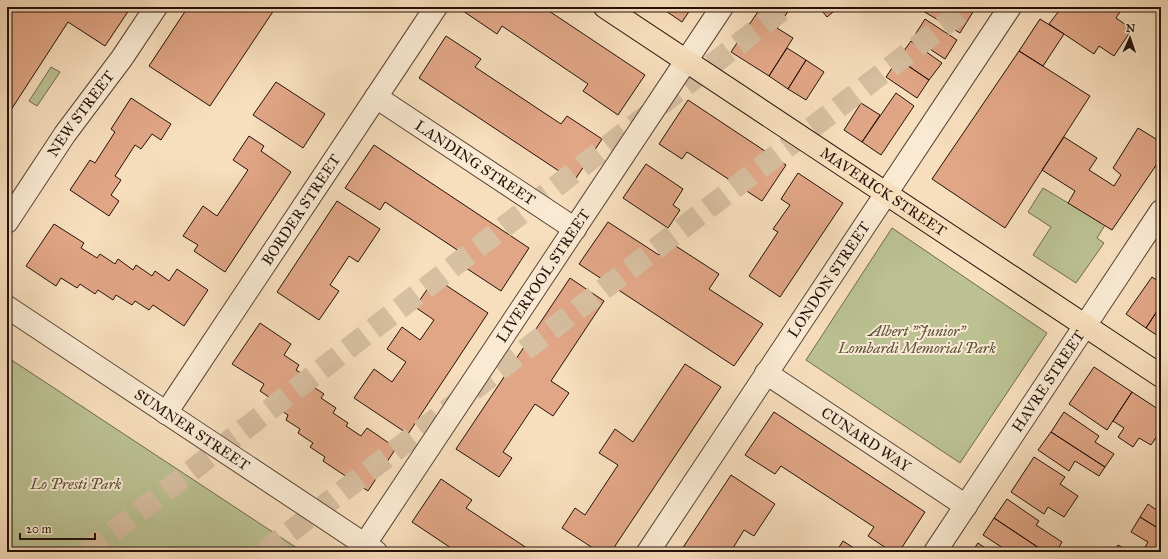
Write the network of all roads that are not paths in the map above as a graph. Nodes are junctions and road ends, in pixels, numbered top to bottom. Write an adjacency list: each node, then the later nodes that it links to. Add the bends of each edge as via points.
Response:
1 (156, 7): 10 (street, NEW STREET, via 122,58 65,134)
2 (436, 7): 7 (street, BORDER STREET)
3 (605, 7): 6 (main road, MAVERICK STREET)
4 (722, 7): 6 (street, LIVERPOOL STREET)
5 (1010, 7): 8 (street, LONDON STREET)
6 (686, 61): 8 (main road, MAVERICK STREET); 11 (street, LIVERPOOL STREET)
7 (376, 97): 11 (street, LANDING STREET); 16 (street, BORDER STREET)
8 (887, 193): 13 (main road, MAVERICK STREET); 14 (street, LONDON STREET)
9 (1161, 211): 13 (street, HAVRE STREET)
10 (7, 222)
11 (575, 229): 18 (street, LIVERPOOL STREET)
12 (7, 308): 16 (street, SUMNER STREET)
13 (1086, 326): 15 (main road, MAVERICK STREET); 17 (street, HAVRE STREET)
14 (766, 374): 17 (street, CUNARD WAY); 19 (street, LONDON STREET)
15 (1161, 376)
16 (166, 412): 18 (street, SUMNER STREET)
17 (966, 506): 20 (street, HAVRE STREET)
18 (371, 548)
19 (648, 552)
20 (935, 552)

